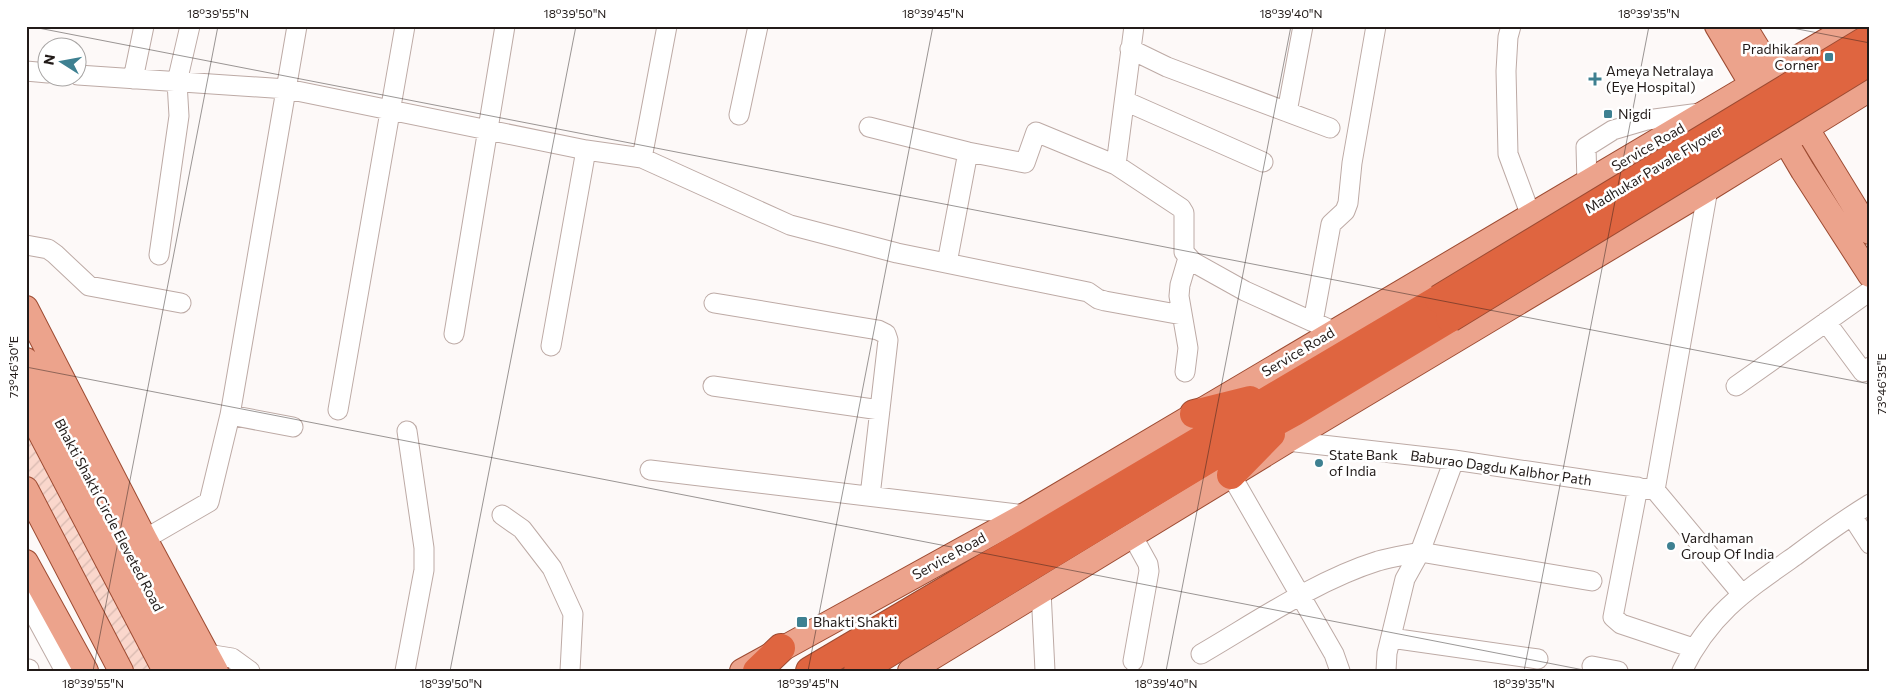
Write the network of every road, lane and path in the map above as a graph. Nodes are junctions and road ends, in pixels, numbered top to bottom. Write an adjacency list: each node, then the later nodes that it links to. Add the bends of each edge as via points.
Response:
1 (144, 26): 20 (street)
2 (190, 26): 21 (street)
3 (298, 26): 23 (street)
4 (406, 26): 26 (street)
5 (505, 26): 33 (street)
6 (667, 26): 37 (street)
7 (758, 26): 29 (street)
8 (1134, 26): 16 (street)
9 (1303, 26): 27 (street)
10 (1376, 26): 56 (street, via 1348,203 1331,224)
11 (1511, 26): 42 (street, via 1506,71 1508,154)
12 (1717, 26): 22 (main road)
13 (1744, 26): 18 (main road)
14 (1851, 26): 18 (main road, Service Road)
15 (1870, 38): 53 (highway, Madhukar Pavale Flyover, bridge)
16 (1130, 50): 25 (street); 27 (street)
17 (1870, 62): 53 (highway, Madhukar Pavale Flyover, bridge)
18 (1773, 74): 22 (main road, Service Road); 31 (main road)
19 (88, 76): 20 (street)
20 (133, 79): 21 (street)
21 (177, 82): 23 (street); 45 (street, via 178,116)
22 (1751, 86): 28 (main road, Service Road); 34 (main road)
23 (287, 89): 26 (street); 68 (street)
24 (1868, 91): 31 (main road)
25 (1125, 101): 38 (street); 39 (street)
26 (391, 109): 33 (street); 66 (street)
27 (1287, 112): 32 (street)
28 (1707, 112): 40 (main road, Service Road); 40 (street, via 1647,120 1613,130 1586,147)
29 (739, 115)
30 (869, 127): 36 (street)
31 (1806, 127): 34 (main road); 43 (main road)
32 (1330, 128)
33 (489, 130): 35 (street); 57 (street)
34 (1784, 141): 41 (main road); 48 (main road)
35 (586, 150): 37 (street); 58 (street)
36 (968, 152): 39 (street, via 1025,163 1036,132); 47 (street)
37 (642, 158): 47 (street, via 790,225)
38 (1263, 162)
39 (1116, 165): 46 (street, via 1181,208 1184,213 1184,252)
40 (1587, 183): 42 (main road, Service Road)
41 (1708, 189): 71 (main road); 76 (street)
42 (1531, 216): 56 (main road, Service Road)
43 (1870, 232)
44 (26, 245): 50 (street, via 48,249 88,286)
45 (160, 255)
46 (1188, 258): 54 (street, via 1180,285); 56 (street, via 1245,291)
47 (947, 263): 54 (street, via 1088,292 1105,301)
48 (1870, 276)
49 (1870, 292): 55 (street)
50 (181, 303)
51 (714, 303): 67 (street, via 878,330 886,334)
52 (26, 308): 83 (main road)
53 (1445, 309): 64 (highway)
54 (1182, 315): 61 (street, via 1188,348)
55 (1826, 322): 60 (street, via 1863,372); 63 (street)
56 (1323, 327): 72 (main road, Service Road)
57 (454, 334)
58 (551, 346)
59 (26, 360): 104 (main road, Bhakti Shakti Circle Eleveted Road)
60 (1870, 368)
61 (1185, 372)
62 (713, 386): 67 (street)
63 (1736, 386)
64 (1287, 402): 72 (highway); 72 (highway)
65 (26, 403): 103 (main road)
66 (338, 410)
67 (880, 410): 77 (street)
68 (230, 415): 69 (street); 83 (street, via 209,502)
69 (293, 427)
70 (407, 431): 106 (street, via 424,563)
71 (1287, 441): 72 (main road); 73 (street, Baburao Dagdu Kalbhor Path)
72 (1210, 446): 80 (main road, Service Road); 82 (main road); 90 (street); 110 (highway); 111 (highway)
73 (1454, 460): 76 (street, Baburao Dagdu Kalbhor Path); 85 (street)
74 (650, 470): 77 (street)
75 (26, 489): 102 (main road)
76 (1647, 489): 89 (street); 94 (street, via 1613,617 1621,624)
77 (870, 496): 80 (street)
78 (1870, 504): 81 (street)
79 (502, 515): 107 (street, via 522,529 552,568 573,614)
80 (1025, 515): 93 (main road, Service Road)
81 (1852, 516): 84 (street); 89 (street)
82 (1132, 535): 88 (main road); 97 (street, via 1149,571)
83 (145, 539): 98 (main road)
84 (1870, 544)
85 (1420, 552): 87 (street); 90 (street, via 1379,561); 92 (street, via 1405,578)
86 (26, 562): 101 (main road)
87 (1592, 581)
88 (1041, 591): 112 (main road); 113 (street)
89 (1742, 593): 94 (street, via 1714,620)
90 (1301, 596): 95 (street); 114 (street, via 1334,654)
91 (26, 599): 100 (street)
92 (1391, 638): 96 (street); 115 (street)
93 (781, 648): 108 (main road, Service Road); 109 (highway)
94 (1693, 648): 117 (street)
95 (1201, 654)
96 (1538, 659)
97 (1133, 661)
98 (211, 662): 105 (street, via 232,658)
99 (1592, 666): 116 (street)
100 (65, 671)
101 (86, 671)
102 (121, 671)
103 (166, 671)
104 (190, 671)
105 (250, 671)
106 (405, 671)
107 (570, 671)
108 (742, 671)
109 (757, 671)
110 (810, 671)
111 (858, 671)
112 (910, 671)
113 (1045, 671)
114 (1340, 671)
115 (1386, 671)
116 (1618, 671)
117 (1682, 671)

